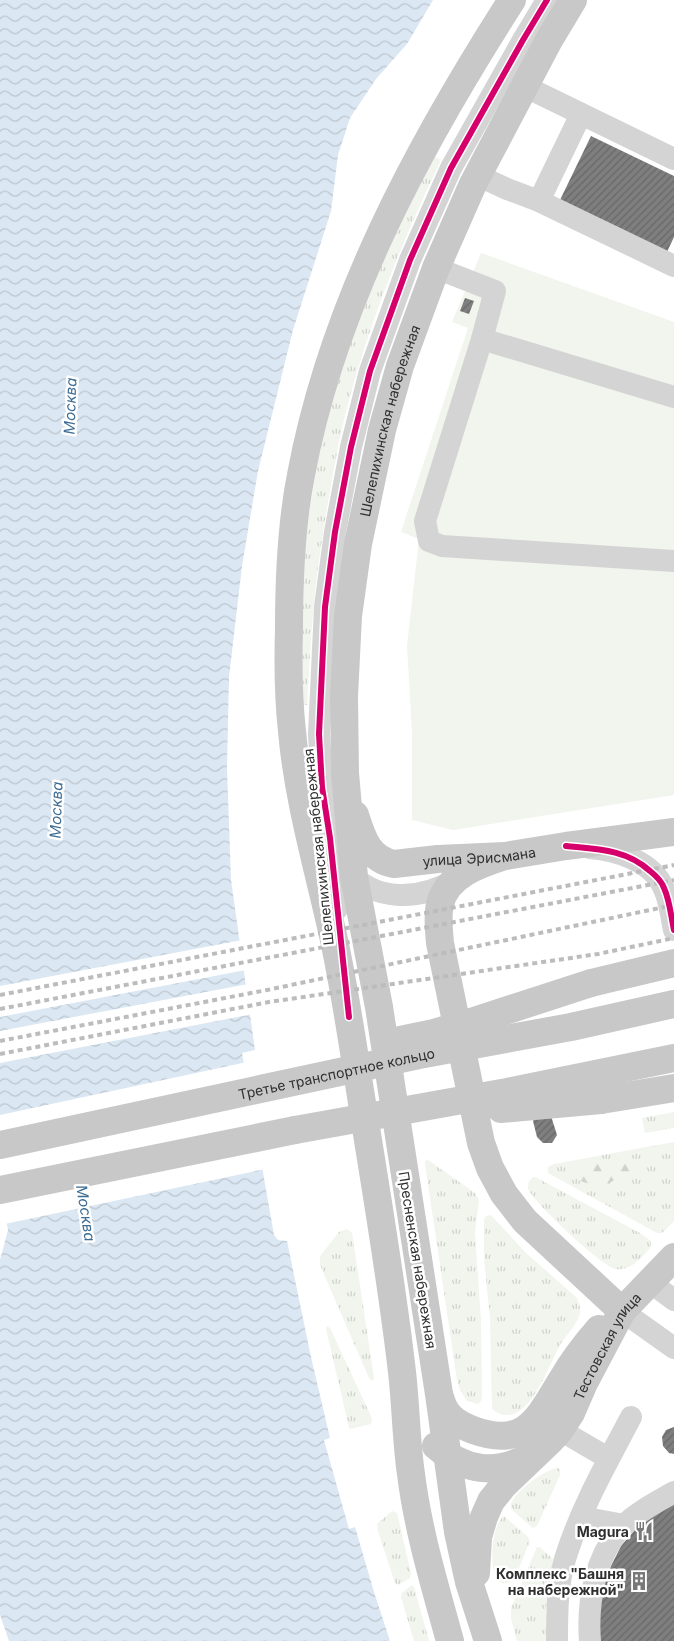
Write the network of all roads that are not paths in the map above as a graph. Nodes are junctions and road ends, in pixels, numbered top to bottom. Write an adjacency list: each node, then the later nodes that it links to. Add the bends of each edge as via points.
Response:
1 (547, 0): 16 (street, Шелепихинская набережная, via 451,168 410,260 370,371 334,532 325,608 319,734 322,787)
2 (573, 0): 4 (main road, Шелепихинская набережная)
3 (507, 8): 24 (main road, via 418,156 368,263 323,385 301,474 292,534 289,604 288,680 292,734 304,809)
4 (524, 86): 5 (street); 7 (main road, Шелепихинская набережная)
5 (581, 114): 6 (street); 8 (street)
6 (674, 159)
7 (477, 175): 8 (street); 10 (main road, Шелепихинская набережная)
8 (539, 201): 9 (street)
9 (674, 266)
10 (436, 268): 11 (street, via 495,291); 14 (main road, Шелепихинская набережная, via 400,366 382,430 358,544 344,696)
11 (482, 339): 12 (street); 13 (street, via 425,521 429,541 442,546)
12 (674, 397)
13 (674, 561)
14 (345, 773): 18 (main road, улица Эрисмана, via 363,840 371,852 386,863); 19 (main road, Шелепихинская набережная)
15 (674, 832): 17 (main road, улица Эрисмана)
16 (330, 838): 19 (street, via 338,857); 24 (street, Шелепихинская набережная)
17 (566, 846): 18 (main road, улица Эрисмана); 21 (street, via 604,849 642,864 664,888)
18 (505, 856): 20 (main road)
19 (354, 877): 20 (street, via 379,892 398,895 426,893); 37 (main road, Пресненская набережная, via 379,1007)
20 (456, 879): 34 (main road, via 440,904 440,943 475,1117 490,1168 504,1194 525,1221)
21 (674, 930)
22 (674, 963): 27 (main road, bridge, via 591,983 434,1033)
23 (674, 1004): 29 (main road, Третье транспортное кольцо, bridge)
24 (349, 1018): 36 (main road)
25 (674, 1058): 28 (main road, bridge)
26 (674, 1088): 28 (main road, bridge, via 600,1100 440,1113)
27 (0, 1126)
28 (296, 1130): 30 (main road)
29 (0, 1145)
30 (0, 1192)
31 (674, 1257): 32 (main road, Тестовская улица)
32 (651, 1283): 33 (street); 34 (main road, Тестовская улица)
33 (674, 1300)
34 (622, 1311): 35 (street); 37 (main road, via 602,1326 579,1351 543,1413 520,1432 496,1436 466,1427 444,1410); 39 (main road, Тестовская улица, via 570,1413)
35 (674, 1348)
36 (402, 1373): 40 (main road, via 424,1431); 46 (main road, via 411,1475 419,1520)
37 (439, 1394): 40 (main road, Пресненская набережная)
38 (631, 1417): 41 (street)
39 (554, 1436): 40 (main road, via 520,1462 503,1467 485,1469 466,1465); 41 (street); 45 (main road, via 503,1486 484,1517 476,1558 477,1586)
40 (447, 1455): 45 (main road, Пресненская набережная, via 465,1565)
41 (608, 1458): 43 (street)
42 (674, 1492): 44 (street)
43 (581, 1517): 44 (street); 47 (street, via 566,1554 558,1602)
44 (624, 1525): 48 (street, via 611,1541 595,1578)
45 (486, 1635)
46 (450, 1641)
47 (557, 1641)
48 (590, 1641)

